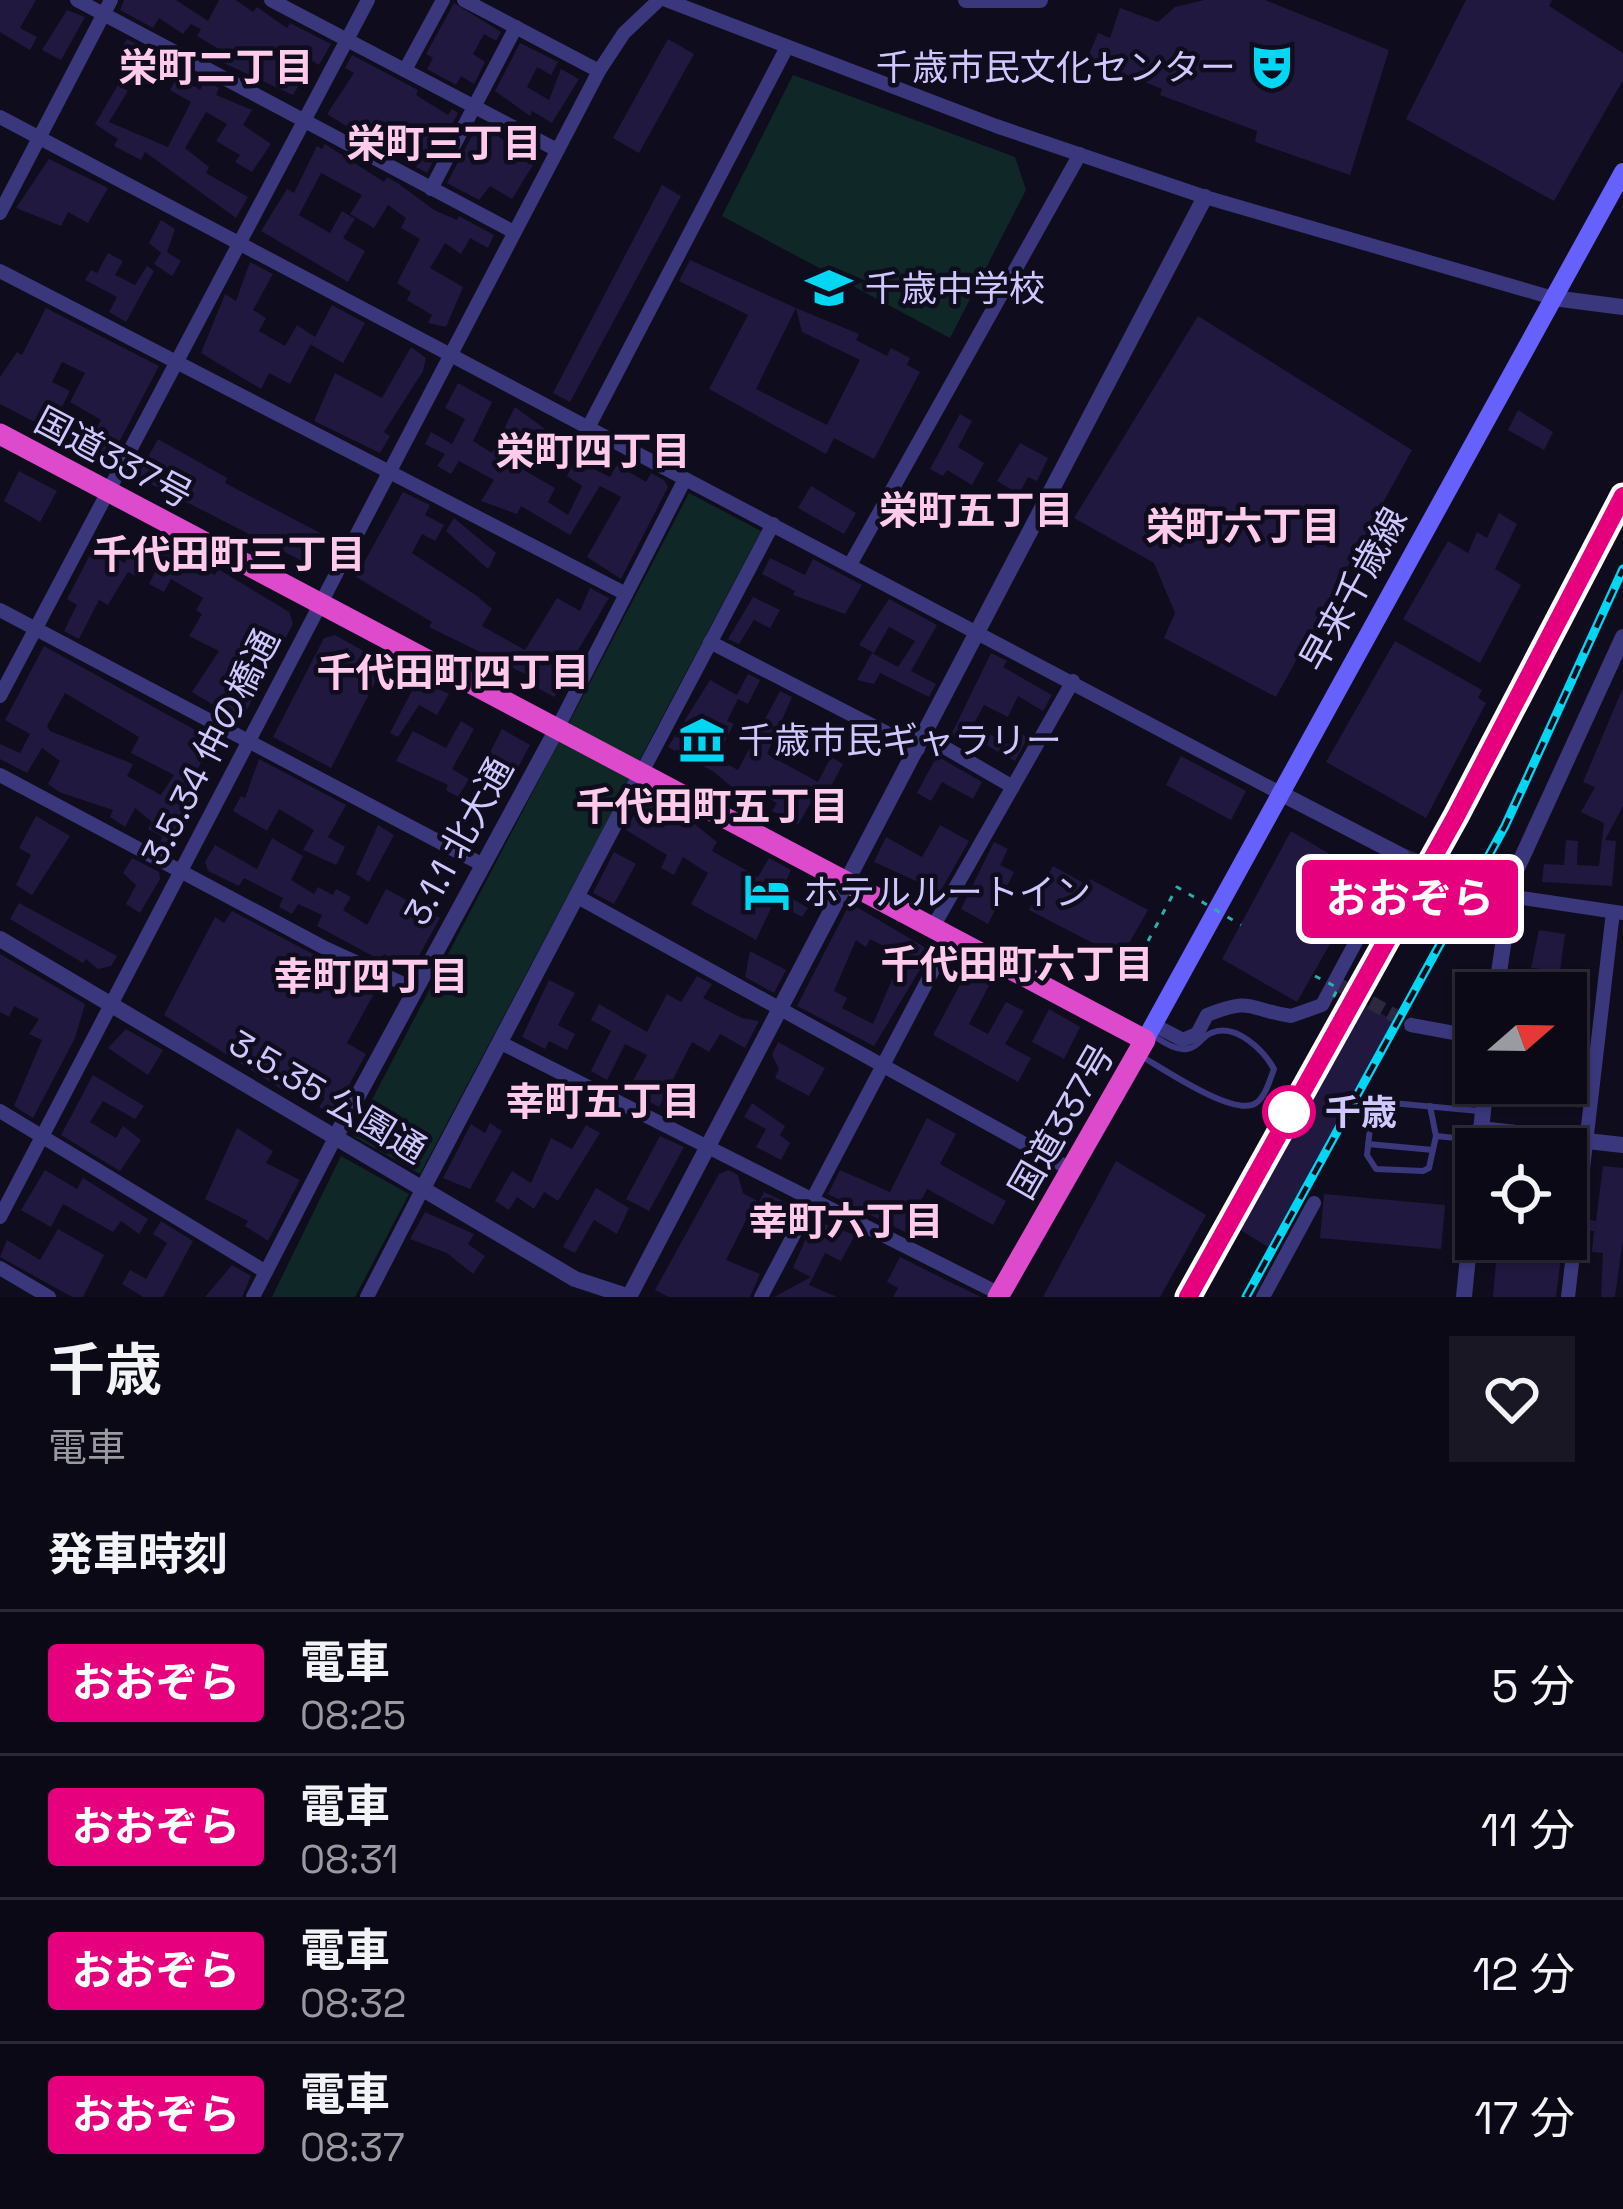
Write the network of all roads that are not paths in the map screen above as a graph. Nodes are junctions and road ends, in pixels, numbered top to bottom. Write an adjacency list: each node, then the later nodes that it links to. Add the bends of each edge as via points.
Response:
1 (77, 0): 9 (street)
2 (272, 0): 11 (street)
3 (368, 0): 11 (street)
4 (443, 0): 13 (street)
5 (464, 0): 10 (street)
6 (663, 0): 12 (street); 14 (street, 3.5.34 仲の橋通, via 624,33)
7 (966, 0): 8 (street)
8 (1040, 0)
9 (107, 7): 17 (street); 18 (street)
10 (515, 27): 14 (street); 15 (street)
11 (347, 39): 13 (street); 17 (street)
12 (787, 47): 20 (street); 32 (street)
13 (406, 70): 15 (street)
14 (599, 71): 19 (street, 3.5.34 仲の橋通)
15 (475, 106): 19 (street); 22 (street)
16 (0, 117): 18 (street)
17 (303, 122): 22 (street); 26 (street)
18 (40, 138): 24 (street); 26 (street)
19 (557, 149): 25 (street, 3.5.34 仲の橋通)
20 (1080, 154): 23 (street); 38 (street)
21 (1623, 172): 28 (main road, 早来千歳線)
22 (431, 189): 25 (street)
23 (1205, 197): 28 (street); 43 (street)
24 (0, 213)
25 (514, 232): 30 (street, 3.5.34 仲の橋通)
26 (238, 245): 30 (street); 31 (street)
27 (0, 271): 31 (street)
28 (1553, 298): 29 (street); 55 (main road, 早来千歳線)
29 (1623, 307)
30 (450, 355): 32 (street); 34 (street, 3.5.34 仲の橋通)
31 (177, 365): 34 (street); 36 (street)
32 (589, 426): 35 (street)
33 (0, 434): 36 (highway, 国道337号)
34 (389, 476): 39 (street); 40 (street, 3.5.34 仲の橋通)
35 (685, 479): 37 (street); 39 (street, 3.1.1 北大通)
36 (109, 491): 40 (highway, 国道337号); 42 (street)
37 (773, 524): 38 (street); 45 (street)
38 (851, 563): 43 (street)
39 (626, 594): 49 (street, 3.1.1 北大通)
40 (321, 605): 49 (highway, 国道337号); 50 (street, 3.5.34 仲の橋通)
41 (0, 610): 42 (street)
42 (37, 628): 48 (street); 50 (street)
43 (980, 631): 47 (street); 51 (street)
44 (1623, 637): 46 (street)
45 (710, 642): 51 (street); 52 (street)
46 (1617, 669): 62 (street)
47 (1073, 681): 54 (street); 55 (street)
48 (0, 696)
49 (558, 727): 52 (highway, 国道337号); 57 (street, 3.1.1 北大通)
50 (247, 742): 57 (street); 58 (street, 3.5.34 仲の橋通)
51 (921, 743): 54 (street); 59 (street)
52 (642, 772): 59 (highway, 国道337号); 61 (street)
53 (0, 775): 58 (street)
54 (1013, 787): 64 (street)
55 (1278, 792): 56 (street); 72 (main road, 早来千歳線)
56 (1402, 856): 72 (street, via 1322,1005 1277,1014 1247,1002 1207,1016 1198,1034 1183,1040)
57 (483, 866): 67 (street, 3.1.1 北大通)
58 (181, 873): 67 (street); 68 (street, 3.5.34 仲の橋通)
59 (849, 881): 64 (highway, 国道337号); 69 (street)
60 (1490, 892): 62 (street)
61 (576, 896): 69 (street); 73 (street)
62 (1509, 896): 63 (street); 66 (street)
63 (1618, 912): 79 (street)
64 (942, 931): 72 (highway, 国道337号); 74 (street)
65 (0, 939): 68 (street, 3.5.35 公園通)
66 (1499, 972)
67 (415, 989): 82 (street, 3.1.1 北大通)
68 (112, 1007): 80 (street, 3.5.34 仲の橋通); 82 (street, 3.5.35 公園通)
69 (783, 1011): 74 (street); 87 (street)
70 (1411, 1025): 71 (street)
71 (1455, 1033)
72 (1146, 1038): 72 (lane, via 1180,1050 1229,1030 1264,1051 1274,1070 1258,1102 1227,1104); 88 (highway, 国道337号)
73 (502, 1044): 87 (street); 89 (street)
74 (883, 1066): 88 (street); 90 (street)
75 (1430, 1106): 77 (lane); 81 (lane); 84 (lane, via 1382,1102 1372,1110)
76 (0, 1111): 80 (street)
77 (1472, 1128)
78 (1455, 1134): 81 (lane)
79 (1587, 1134)
80 (43, 1136): 92 (street, 3.5.34 仲の橋通); 96 (street)
81 (1436, 1136): 86 (lane)
82 (335, 1138): 89 (street, 3.5.35 公園通); 96 (street, 3.1.1 北大通)
83 (1587, 1141): 85 (street)
84 (1368, 1144): 86 (lane); 86 (lane, via 1376,1168 1423,1171)
85 (1623, 1145)
86 (1432, 1150)
87 (709, 1152): 90 (street); 101 (street)
88 (1070, 1169): 97 (highway, 国道337号)
89 (422, 1190): 100 (street); 101 (street, 3.5.35 公園通, via 575,1279)
90 (815, 1204): 97 (street); 102 (street)
91 (1314, 1204): 103 (street)
92 (0, 1217)
93 (1468, 1260): 104 (street)
94 (1572, 1260): 105 (street)
95 (0, 1268): 98 (street)
96 (266, 1272): 99 (street, 3.1.1 北大通)
97 (999, 1295)
98 (49, 1297)
99 (253, 1297)
100 (367, 1297)
101 (629, 1297)
102 (761, 1297)
103 (1263, 1297)
104 (1464, 1297)
105 (1568, 1297)

